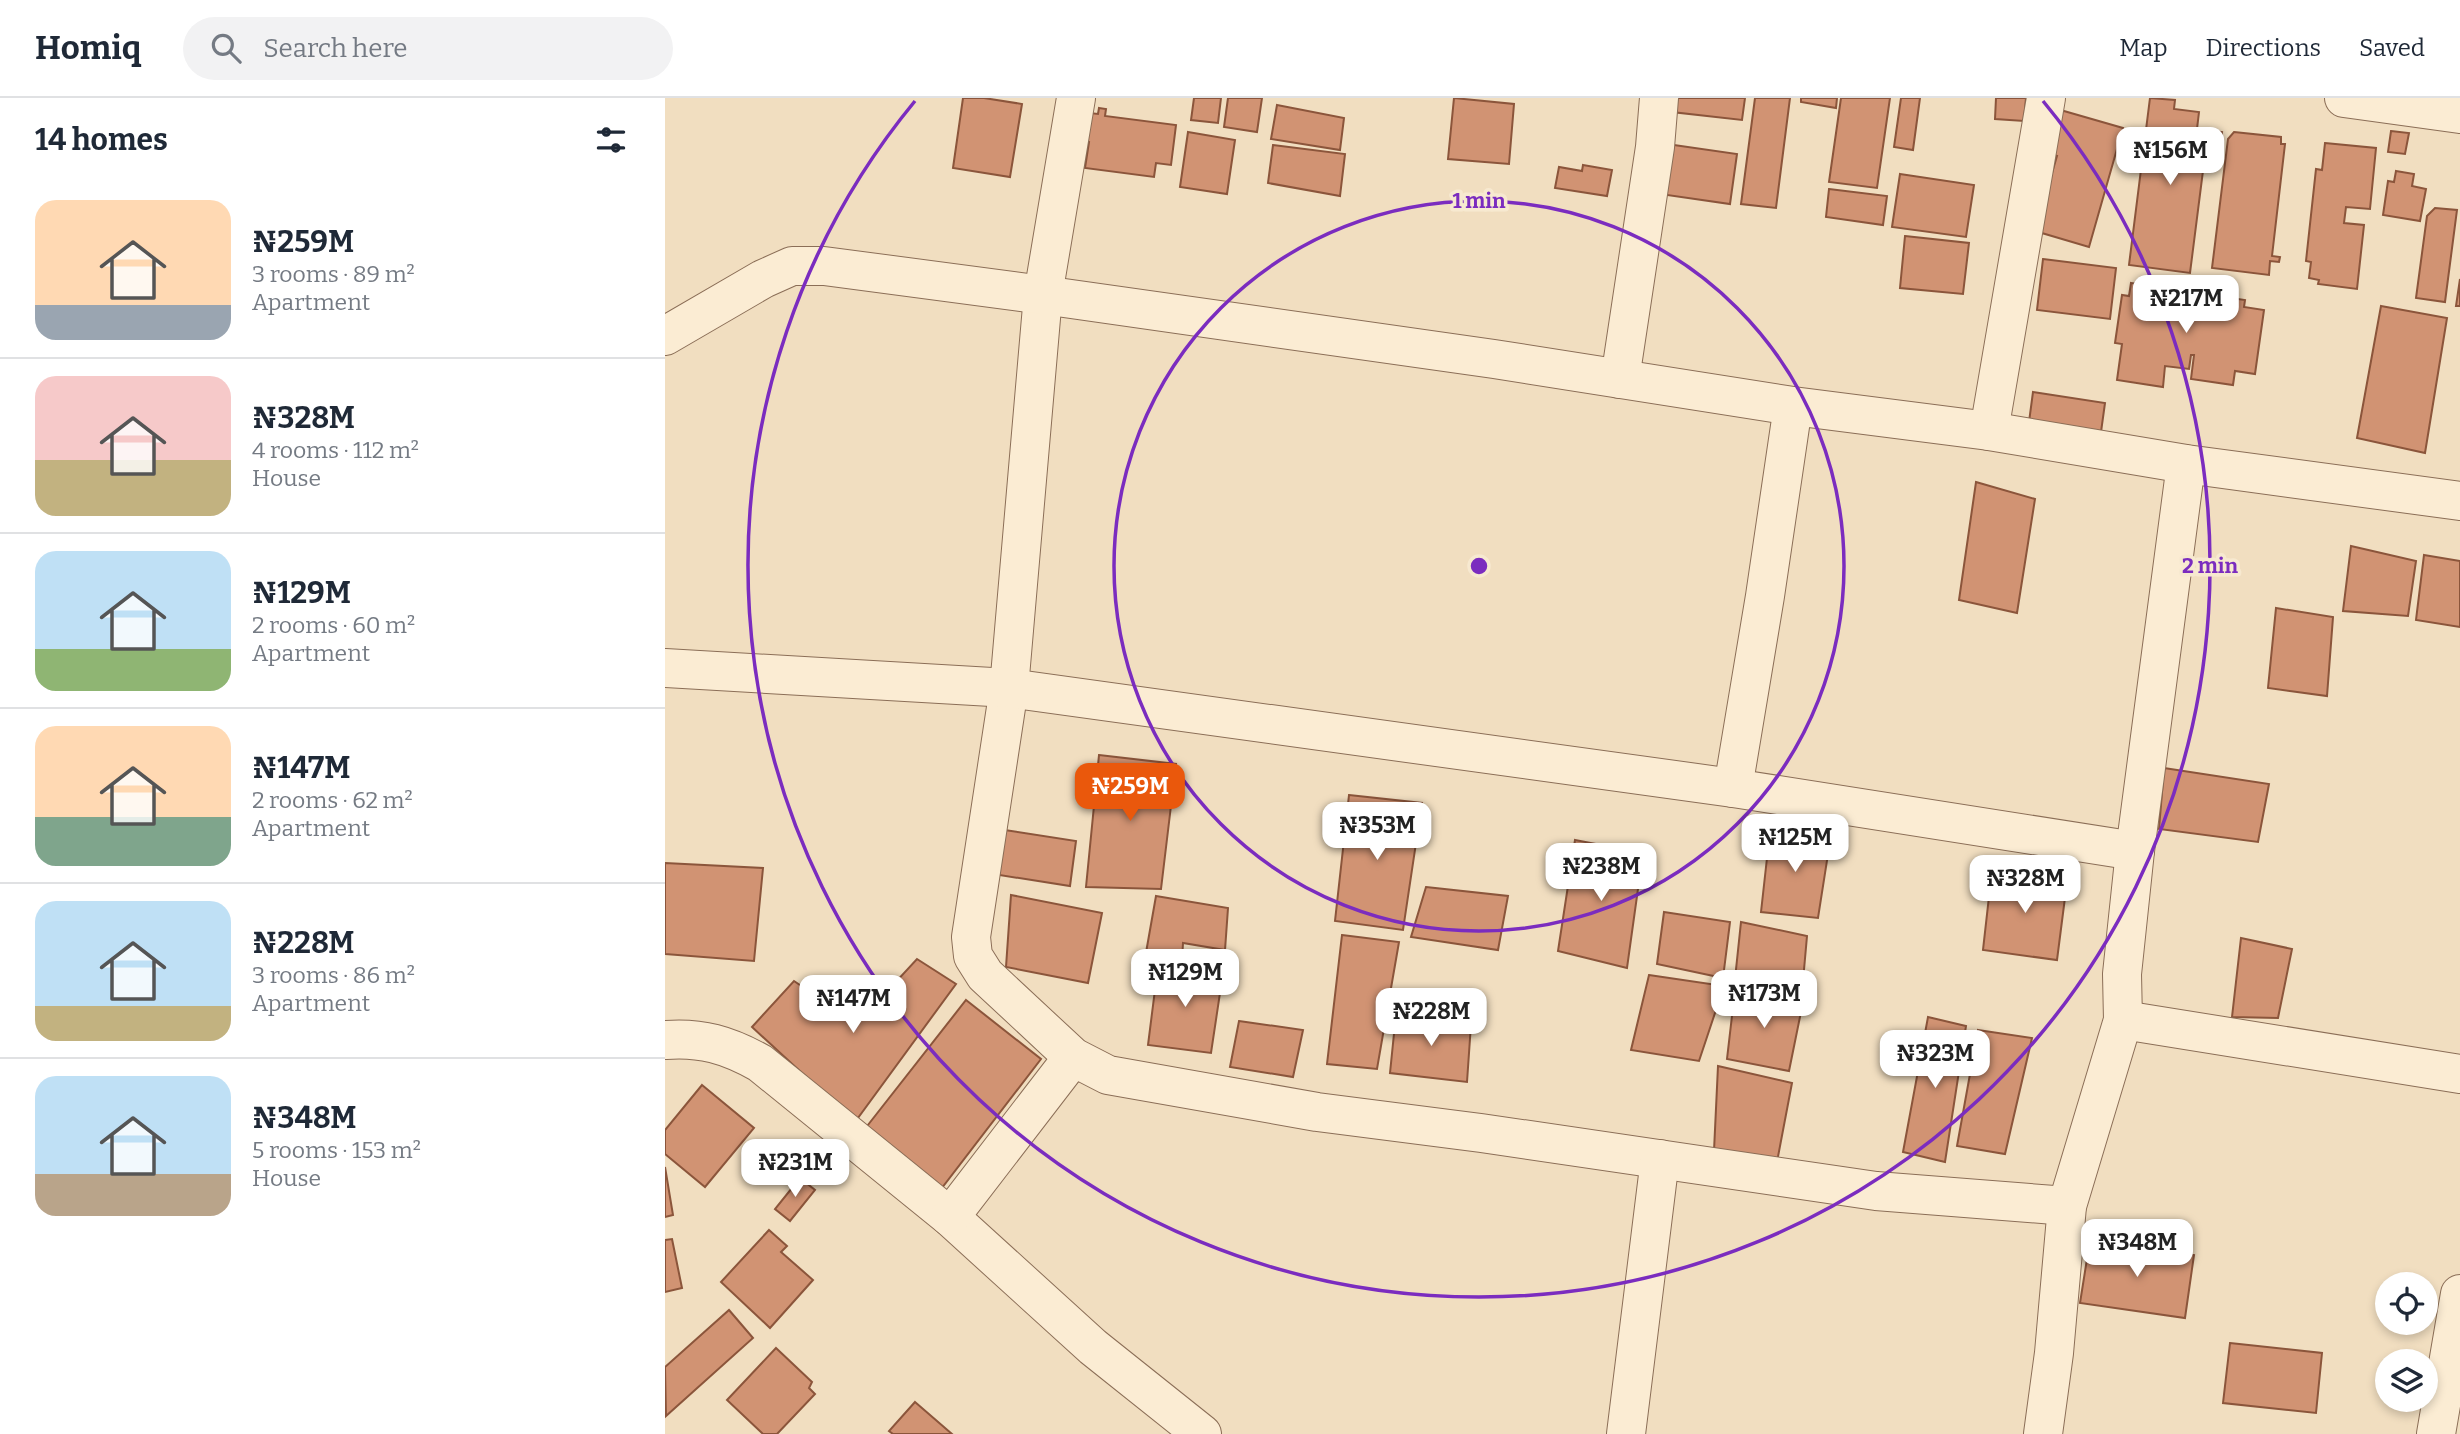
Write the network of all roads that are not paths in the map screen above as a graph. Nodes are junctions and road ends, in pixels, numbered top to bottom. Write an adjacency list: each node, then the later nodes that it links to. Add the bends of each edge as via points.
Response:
1 (1076, 98): 6 (street)
2 (1660, 98): 8 (street)
3 (2046, 98): 10 (street)
4 (2344, 98): 5 (street)
5 (2460, 114)
6 (1043, 295): 7 (street, via 824,266 792,266); 8 (street); 14 (street)
7 (665, 336)
8 (1620, 379): 9 (street)
9 (1793, 406): 10 (street); 15 (street)
10 (1989, 431): 11 (street)
11 (2186, 464): 12 (street); 16 (street)
12 (2460, 501)
13 (665, 668): 14 (street)
14 (1009, 688): 15 (street); 19 (street, via 971,937 973,956 985,975)
15 (1733, 788): 16 (street)
16 (2135, 851): 17 (street, via 2122,974)
17 (2123, 1020): 20 (street); 22 (street)
18 (665, 1040): 23 (street, via 712,1042 759,1063)
19 (1073, 1057): 21 (street, via 1108,1075 1317,1112); 23 (street)
20 (2460, 1073)
21 (1660, 1158): 22 (street, via 1876,1191); 26 (street)
22 (2067, 1206): 27 (street)
23 (950, 1217): 25 (street, via 1093,1347)
24 (2460, 1294): 28 (street)
25 (1202, 1434)
26 (1626, 1434)
27 (2043, 1434)
28 (2435, 1434)

